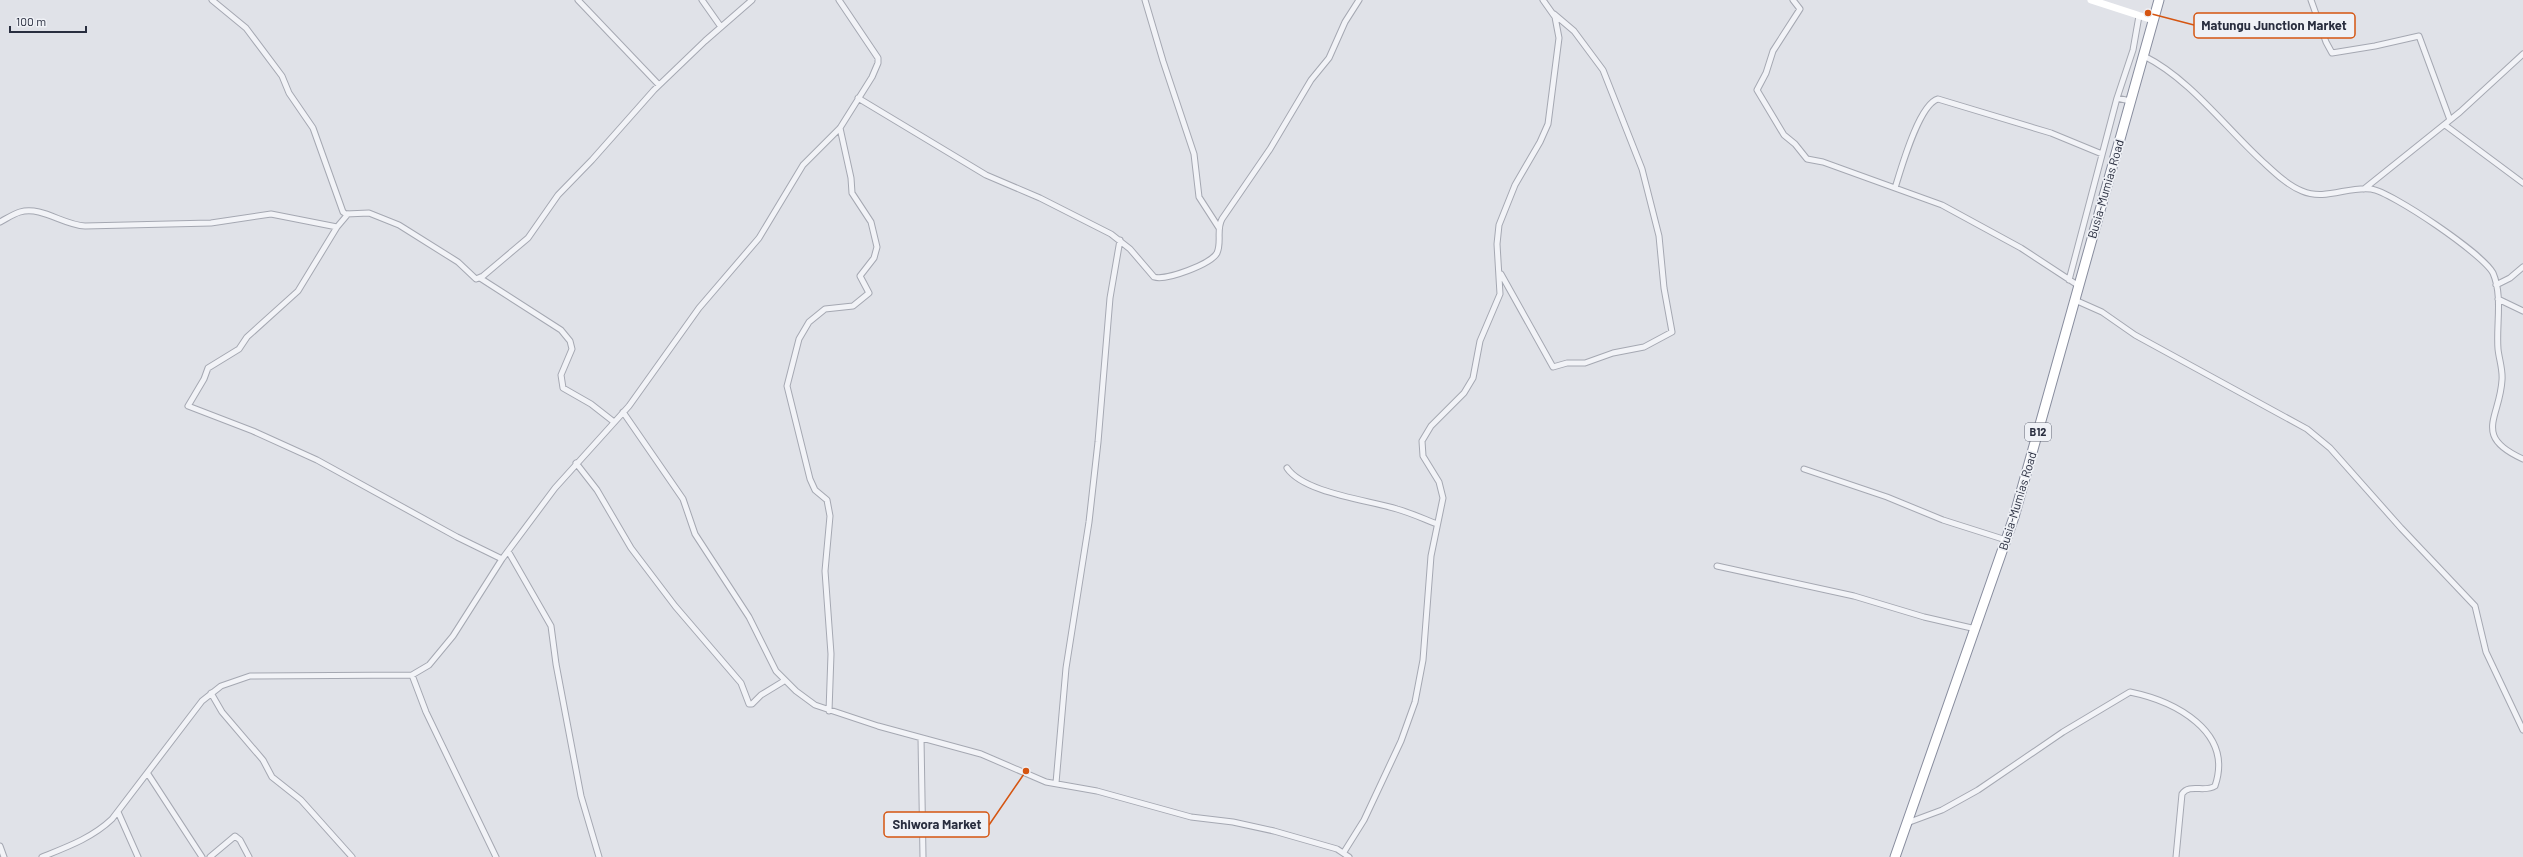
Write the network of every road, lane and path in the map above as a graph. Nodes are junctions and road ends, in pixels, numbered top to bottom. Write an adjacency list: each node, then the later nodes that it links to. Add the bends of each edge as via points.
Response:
1 (212, 0): 30 (street, via 246,28 280,72 292,98 310,121 340,206 343,212)
2 (578, 0): 19 (street)
3 (702, 0): 16 (street)
4 (752, 0): 16 (street)
5 (839, 0): 20 (street, via 878,60 872,78)
6 (1146, 0): 33 (street, via 1194,154 1199,197)
7 (1359, 0): 33 (street, via 1329,58 1289,115)
8 (1543, 0): 13 (street)
9 (1793, 0): 28 (street, via 1800,9 1773,51 1766,73 1757,87 1759,96 1784,134 1796,144 1807,159 1823,162)
10 (2091, 0): 14 (street)
11 (2159, 0): 15 (highway, Busia-Mumias Road / B12)
12 (2310, 0): 23 (street, via 2332,53 2419,36)
13 (1553, 13): 36 (street, via 1558,30 1558,49 1548,124 1515,185 1499,225 1497,244); 36 (street, via 1574,31 1603,70 1642,169 1659,236 1664,288 1672,332 1644,347 1613,353 1585,363 1567,363 1553,367)
14 (2139, 16): 15 (street); 21 (street, via 2133,50)
15 (2153, 20): 18 (highway, Busia-Mumias Road / B12)
16 (721, 27): 19 (street)
17 (2523, 54): 23 (street)
18 (2144, 56): 22 (highway, Busia-Mumias Road / B12); 29 (street, via 2176,78 2253,153 2292,186 2315,195)
19 (659, 85): 37 (street, via 558,195 528,238)
20 (858, 98): 25 (street); 34 (street, via 986,175 1040,198)
21 (2117, 98): 22 (street); 26 (street)
22 (2130, 101): 40 (highway, Busia-Mumias Road / B12)
23 (2450, 120): 24 (street)
24 (2445, 125): 27 (street); 29 (street)
25 (840, 128): 44 (street, via 803,165 759,238 699,308); 59 (street, via 852,193 870,220 876,239 876,254 860,276 869,294 853,306 826,308 809,322 799,339 787,384 810,479 815,490 827,500 829,508 830,527 825,570 831,654)
26 (2102, 154): 28 (street, via 2051,133 1936,99 1928,106 1911,140); 38 (street)
27 (2523, 183)
28 (1895, 188): 38 (street, via 1947,208 2017,246)
29 (2364, 189): 39 (street, via 2387,194 2465,246 2487,264)
30 (348, 214): 32 (street); 37 (street, via 369,213 398,225 458,262 473,278)
31 (0, 222): 32 (street, via 27,211 44,213 69,224 85,226 211,223 271,214)
32 (338, 227): 53 (street, via 302,286 247,336 239,348 208,368 188,406 253,431 317,460)
33 (1219, 228): 34 (street, via 1218,249 1210,260 1159,278 1154,277)
34 (1120, 240): 63 (street, via 1110,298 1089,522 1066,668)
35 (2523, 267): 39 (street)
36 (1500, 274): 50 (street, via 1499,299 1481,337 1471,383 1431,426 1422,441 1423,456 1443,493)
37 (480, 278): 45 (street, via 564,333 572,346 561,375 562,388 591,404)
38 (2069, 280): 40 (street)
39 (2496, 285): 41 (street)
40 (2079, 286): 42 (highway, Busia-Mumias Road / B12)
41 (2498, 299): 43 (street); 46 (street, via 2498,349 2502,380 2492,425 2496,439 2502,446)
42 (2075, 300): 51 (highway, Busia-Mumias Road / B12); 60 (street, via 2102,312 2135,335 2308,429 2325,443 2475,606 2486,652)
43 (2523, 311)
44 (623, 412): 45 (street); 57 (street, via 682,499 699,541 742,606 771,664)
45 (614, 422): 47 (street)
46 (2523, 459)
47 (576, 463): 52 (street); 57 (street, via 597,490 631,548 675,606 741,683 749,704)
48 (1287, 468): 50 (street, via 1294,478 1315,487 1399,509)
49 (1804, 469): 51 (street, via 1887,497 1943,520)
50 (1437, 524): 67 (street, via 1431,556 1423,660 1413,713 1364,820)
51 (2006, 540): 55 (highway, Busia-Mumias Road / B12)
52 (508, 551): 53 (street); 76 (street, via 551,626 581,796)
53 (502, 559): 56 (street, via 453,636 429,665)
54 (1717, 566): 55 (street, via 1854,596)
55 (1976, 629): 65 (highway, Busia-Mumias Road / B12)
56 (412, 675): 58 (street, via 250,676 227,683); 75 (street, via 426,712)
57 (784, 681): 59 (street, via 806,699)
58 (210, 693): 62 (street); 74 (street, via 222,712 263,760 272,777 301,800)
59 (829, 711): 61 (street)
60 (2523, 730)
61 (921, 738): 63 (street, via 981,754 1039,780); 77 (street)
62 (148, 774): 64 (street); 71 (street)
63 (1056, 783): 67 (street, via 1097,790 1191,817 1246,825)
64 (118, 812): 69 (street, via 94,834); 70 (street)
65 (1907, 823): 79 (highway, Busia-Mumias Road / B12); 80 (street, via 1942,810 1978,790 2124,694 2132,692 2182,711 2203,728 2216,746 2215,786 2188,788 2182,794)
66 (0, 846): 68 (street)
67 (1344, 852): 78 (street)
68 (4, 857)
69 (42, 857)
70 (138, 857)
71 (202, 857)
72 (210, 857): 73 (street, via 235,836)
73 (249, 857)
74 (352, 857)
75 (496, 857)
76 (599, 857)
77 (924, 857)
78 (1349, 857)
79 (1895, 857)
80 (2176, 857)

